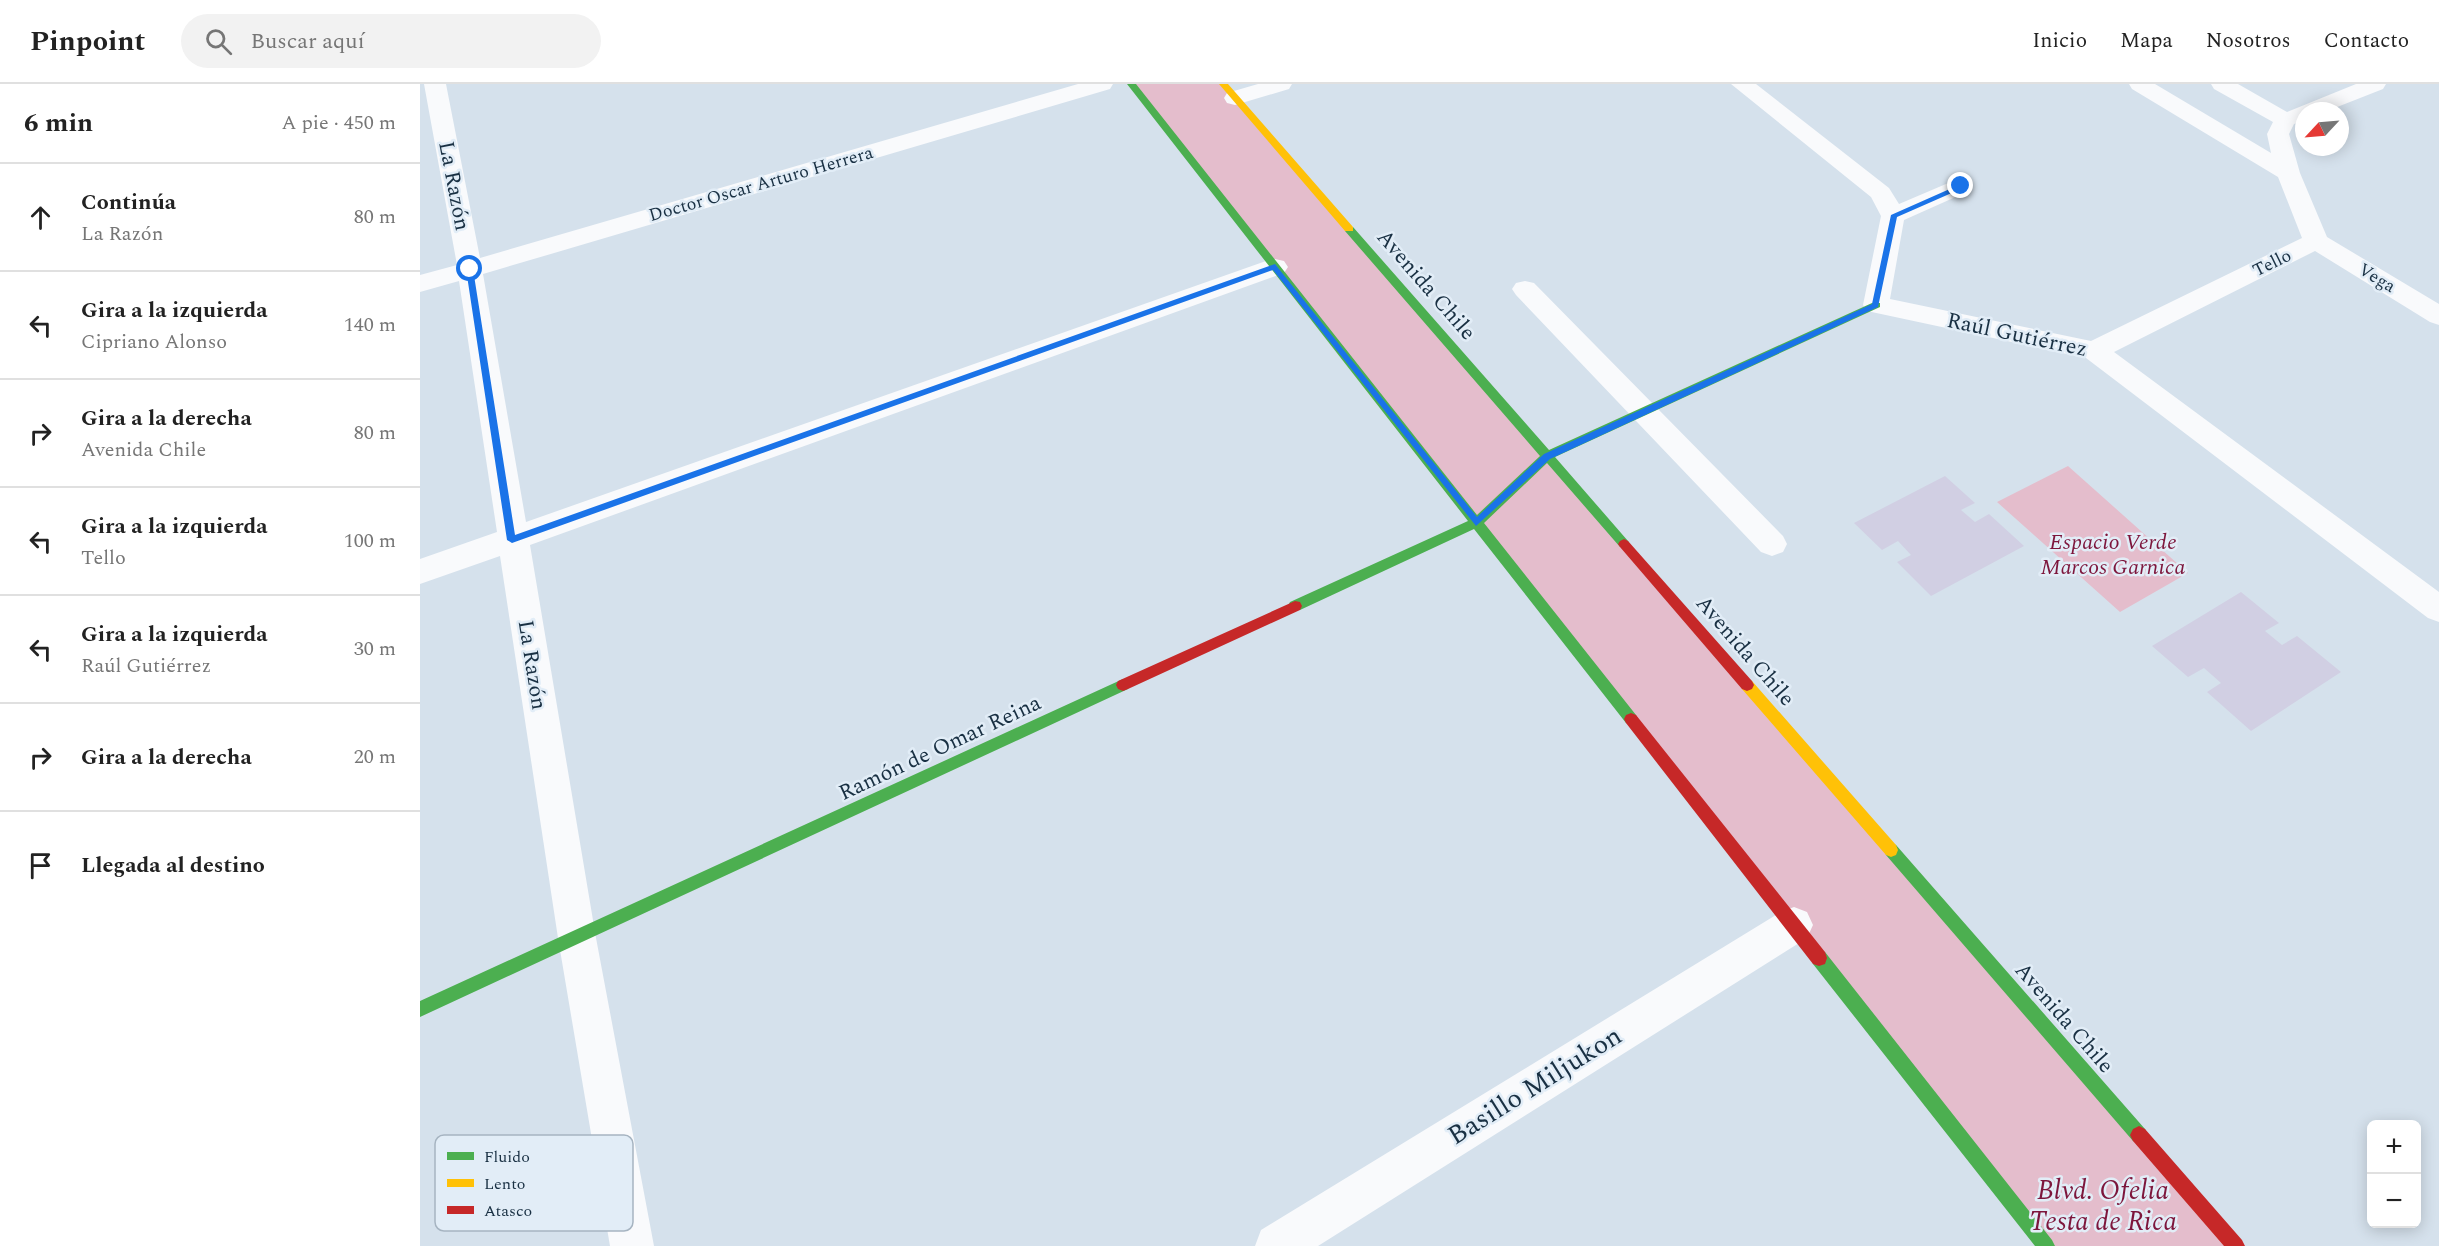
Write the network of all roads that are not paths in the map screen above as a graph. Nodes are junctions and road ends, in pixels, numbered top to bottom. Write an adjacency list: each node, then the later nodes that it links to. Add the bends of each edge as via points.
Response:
1 (426, 84): 10 (street)
2 (435, 84): 20 (street, La Razón)
3 (1102, 84): 20 (street, Doctor Oscar Arturo Herrera)
4 (1131, 84): 19 (main road)
5 (1281, 84): 11 (street)
6 (1742, 84): 17 (street, via 1881,193)
7 (2140, 84): 15 (street)
8 (2222, 84): 13 (street)
9 (2375, 84): 12 (street)
10 (420, 86)
11 (1229, 91): 27 (main road, Avenida Chile)
12 (2331, 102)
13 (2295, 113)
14 (2295, 119): 15 (street, Tello, via 2278,134)
15 (2288, 173): 18 (street, Tello)
16 (1961, 186): 17 (street)
17 (1893, 216): 23 (street)
18 (2316, 241): 24 (street, Vega); 25 (street, Tello)
19 (1275, 267): 28 (main road); 29 (street)
20 (470, 269): 21 (street, Doctor Oscar Arturo Herrera); 29 (street, La Razón)
21 (420, 284)
22 (1525, 289): 26 (street)
23 (1876, 305): 25 (street, Raúl Gutiérrez); 26 (main road)
24 (2439, 316)
25 (2094, 351): 32 (street, Raúl Gutiérrez)
26 (1644, 412): 27 (main road); 30 (street)
27 (1547, 456): 28 (main road); 41 (main road, Avenida Chile)
28 (1476, 523): 33 (main road); 34 (main road, Ramón de Omar Reina)
29 (512, 540): 31 (street); 34 (street, La Razón)
30 (1772, 544)
31 (420, 572)
32 (2439, 609)
33 (1794, 925): 39 (street, Basillo Miljukon); 40 (main road)
34 (577, 938): 35 (main road, Ramón de Omar Reina); 36 (street, La Razón)
35 (420, 1009)
36 (612, 1135)
37 (629, 1231): 38 (street, La Razón)
38 (632, 1246)
39 (1277, 1246)
40 (2046, 1246)
41 (2236, 1246)

